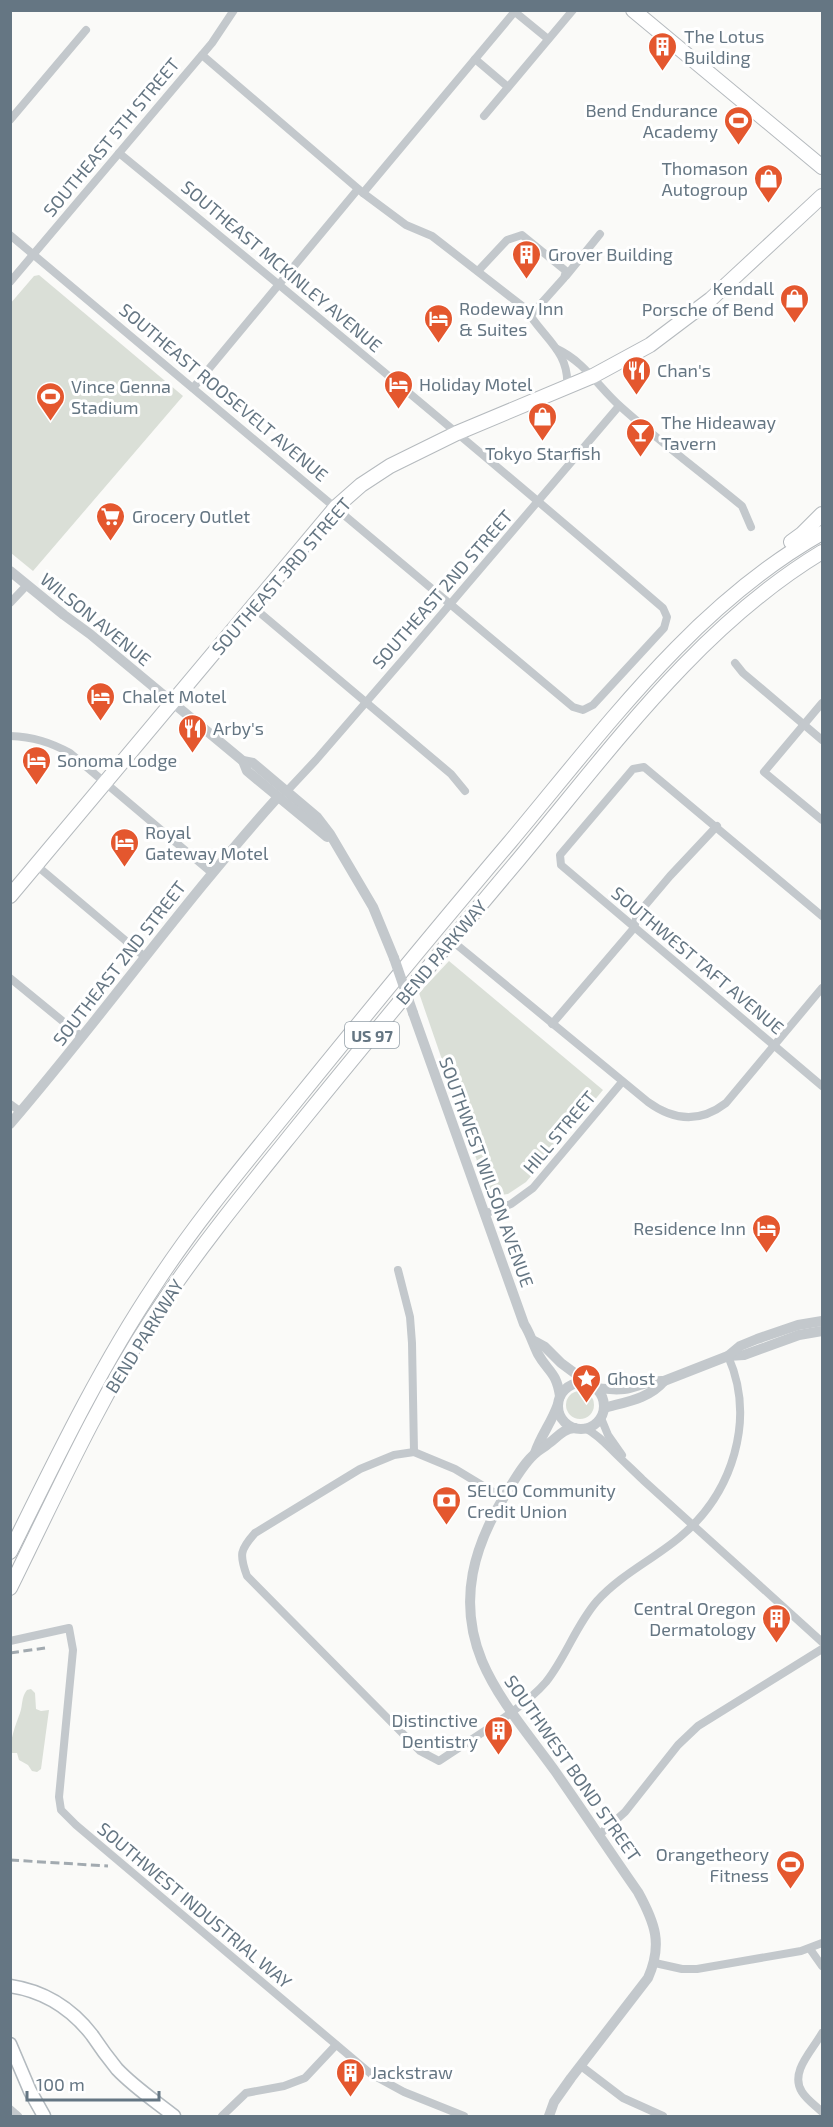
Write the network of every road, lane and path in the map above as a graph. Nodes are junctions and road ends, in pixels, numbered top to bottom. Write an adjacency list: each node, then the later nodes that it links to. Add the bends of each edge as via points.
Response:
1 (234, 10): 7 (street, SOUTHEAST 5TH STREET)
2 (573, 10): 6 (street)
3 (633, 10): 13 (main road)
4 (515, 11): 6 (street); 8 (street)
5 (86, 30): 11 (street)
6 (548, 39): 9 (street)
7 (202, 55): 12 (street, SOUTHEAST 5TH STREET); 14 (street)
8 (475, 59): 9 (street); 14 (street)
9 (508, 87): 10 (street)
10 (484, 116)
11 (10, 120)
12 (119, 153): 18 (street, SOUTHEAST 5TH STREET); 22 (street, SOUTHEAST MCKINLEY AVENUE)
13 (822, 167)
14 (361, 191): 19 (street); 22 (street)
15 (822, 196): 25 (main road, SOUTHEAST 3RD STREET, via 682,323 650,345)
16 (600, 234): 20 (street)
17 (10, 235): 18 (street, SOUTHEAST ROOSEVELT AVENUE)
18 (34, 254): 21 (street, SOUTHEAST 5TH STREET); 26 (street, SOUTHEAST ROOSEVELT AVENUE)
19 (478, 271): 20 (street, via 507,240 522,235 566,271); 23 (street)
20 (564, 278): 23 (street)
21 (10, 282)
22 (279, 284): 26 (street); 29 (street, SOUTHEAST MCKINLEY AVENUE)
23 (530, 316): 24 (street)
24 (557, 349): 25 (street); 27 (street, via 566,368)
25 (592, 375): 27 (main road, SOUTHEAST 3RD STREET); 28 (street)
26 (193, 387): 31 (street, SOUTHEAST ROOSEVELT AVENUE)
27 (567, 387): 29 (main road, SOUTHEAST 3RD STREET)
28 (619, 406): 30 (street, SOUTHEAST 2ND STREET); 33 (street, via 742,506)
29 (457, 434): 30 (street, SOUTHEAST MCKINLEY AVENUE); 31 (main road, SOUTHEAST 3RD STREET, via 390,466)
30 (538, 501): 40 (street, SOUTHEAST 2ND STREET); 46 (street, SOUTHEAST MCKINLEY AVENUE, via 663,608 667,617 664,628 593,705)
31 (336, 507): 40 (street, SOUTHEAST ROOSEVELT AVENUE); 41 (main road, SOUTHEAST 3RD STREET)
32 (822, 514): 37 (main road)
33 (751, 527)
34 (822, 532): 37 (main road, BEND PARKWAY / US 97)
35 (822, 552): 61 (main road, BEND PARKWAY / US 97, via 753,601 687,663)
36 (10, 571): 38 (street, WILSON AVENUE)
37 (754, 577): 90 (main road, BEND PARKWAY / US 97, via 695,628 633,696 201,1218 109,1358)
38 (27, 585): 39 (street); 43 (street, WILSON AVENUE)
39 (10, 603)
40 (451, 604): 44 (street, SOUTHEAST 2ND STREET); 46 (street, SOUTHEAST ROOSEVELT AVENUE, via 573,708)
41 (253, 607): 43 (main road, SOUTHEAST 3RD STREET); 44 (street)
42 (735, 663): 47 (street)
43 (173, 702): 50 (main road, SOUTHEAST 3RD STREET); 52 (street, WILSON AVENUE, via 243,761 247,771)
44 (366, 702): 51 (street, via 451,774); 52 (street, SOUTHEAST 2ND STREET)
45 (822, 703): 47 (street)
46 (582, 710)
47 (804, 725): 49 (street); 53 (street, via 764,772)
48 (10, 736): 50 (street, via 50,742)
49 (822, 740)
50 (105, 783): 56 (main road, SOUTHEAST 3RD STREET); 57 (street)
51 (465, 791)
52 (283, 794): 55 (street, WILSON AVENUE); 55 (street, WILSON AVENUE, via 330,834); 57 (street, SOUTHEAST 2ND STREET)
53 (822, 820)
54 (717, 826): 59 (street); 60 (street, via 637,915); 60 (street, SOUTHWEST TAFT AVENUE, via 644,767 633,769 560,855 561,865)
55 (336, 845): 65 (street, WILSON AVENUE, bridge, via 373,907)
56 (36, 865): 58 (main road, SOUTHEAST 3RD STREET); 62 (street)
57 (212, 873): 62 (street, SOUTHEAST 2ND STREET)
58 (10, 896)
59 (822, 916)
60 (634, 928): 66 (street); 68 (street, SOUTHWEST TAFT AVENUE)
61 (451, 940): 66 (street); 91 (main road, BEND PARKWAY / US 97, via 240,1198 159,1308 101,1406)
62 (145, 957): 67 (street, SOUTHEAST 2ND STREET)
63 (10, 978): 67 (street)
64 (822, 988): 68 (street)
65 (413, 1013): 74 (street, SOUTHWEST WILSON AVENUE)
66 (552, 1024): 69 (street)
67 (82, 1037): 72 (street, SOUTHEAST 2ND STREET)
68 (774, 1045): 69 (street, via 726,1103 700,1116 683,1118 667,1114); 70 (street, SOUTHWEST TAFT AVENUE)
69 (622, 1082): 74 (street, HILL STREET, via 533,1188 511,1204)
70 (822, 1086)
71 (10, 1104): 72 (street)
72 (21, 1112): 73 (street, SOUTHEAST 2ND STREET)
73 (10, 1124)
74 (484, 1214): 78 (street, SOUTHWEST WILSON AVENUE)
75 (399, 1270): 85 (street, via 410,1317)
76 (822, 1321): 79 (street, via 757,1339)
77 (822, 1331): 79 (street, via 744,1355)
78 (534, 1341): 81 (street, SOUTHWEST WILSON AVENUE); 82 (street, SOUTHWEST WILSON AVENUE, via 558,1382)
79 (728, 1356): 80 (street); 89 (street, via 736,1375 741,1426 728,1474 718,1494)
80 (664, 1381): 81 (street, via 615,1390); 83 (street, via 656,1390)
81 (592, 1386): 82 (street, via 575,1383); 83 (street, via 601,1393)
82 (559, 1400): 84 (street, via 562,1419); 86 (street, SOUTHWEST BOND STREET)
83 (603, 1413): 84 (street, via 597,1423); 87 (street, via 608,1435)
84 (580, 1428): 86 (street, SOUTHWEST BOND STREET, via 567,1429); 87 (street, via 604,1440)
85 (414, 1452): 88 (street, via 455,1469); 95 (street, via 393,1455 360,1469 255,1533 242,1547 247,1576 420,1751 439,1761)
86 (535, 1453): 88 (street, SOUTHWEST BOND STREET)
87 (625, 1461): 89 (street)
88 (503, 1498): 95 (street, SOUTHWEST BOND STREET, via 477,1553 470,1604 482,1660)
89 (692, 1525): 93 (street); 95 (street, via 597,1600 546,1682)
90 (10, 1552)
91 (10, 1588)
92 (10, 1641): 104 (street, SOUTHWEST INDUSTRIAL WAY, via 69,1628 74,1650 59,1797 61,1810)
93 (822, 1642)
94 (822, 1649): 96 (street, via 698,1726 625,1812)
95 (511, 1711): 96 (street, SOUTHWEST BOND STREET)
96 (599, 1835): 99 (street, SOUTHWEST BOND STREET, via 652,1916 657,1941)
97 (822, 1943): 98 (street)
98 (810, 1948): 99 (street, via 691,1970); 100 (street)
99 (655, 1963): 106 (street, SOUTHWEST BOND STREET, via 637,1996)
100 (822, 1966)
101 (10, 1986): 111 (main road, via 44,1995 70,2011 117,2069)
102 (822, 2033): 105 (street)
103 (10, 2044): 110 (main road)
104 (336, 2045): 112 (street, via 305,2078 246,2092); 113 (street, SOUTHWEST INDUSTRIAL WAY, via 387,2083)
105 (819, 2046): 108 (street, via 798,2075 798,2083)
106 (581, 2066): 114 (street, SOUTHWEST BOND STREET, via 554,2102); 115 (street, via 623,2098)
107 (10, 2109): 109 (street)
108 (822, 2112)
109 (18, 2116)
110 (44, 2116)
111 (174, 2116)
112 (222, 2116)
113 (464, 2116)
114 (549, 2116)
115 (663, 2116)

